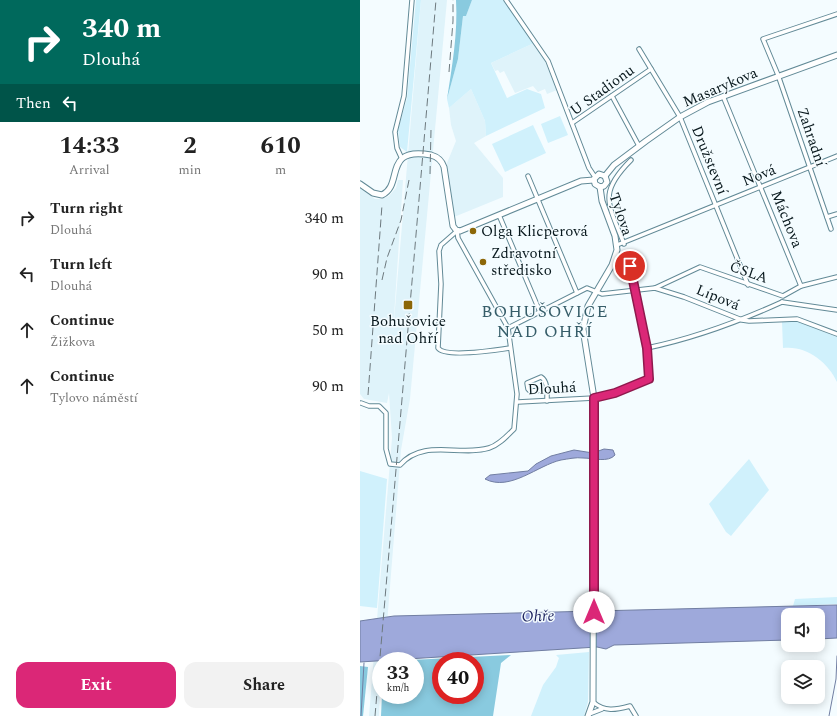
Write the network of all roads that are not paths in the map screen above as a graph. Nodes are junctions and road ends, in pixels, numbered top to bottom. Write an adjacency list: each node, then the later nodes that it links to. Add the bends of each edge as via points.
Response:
1 (412, 0): 14 (street, via 404,89 395,132 396,144)
2 (506, 0): 11 (street, via 548,61)
3 (837, 14): 7 (street, Zahradní, via 763,39)
4 (639, 49): 6 (street, Družstevní)
5 (837, 55): 7 (street, Masarykova)
6 (652, 69): 8 (street, U Stadionu); 10 (street, Družstevní)
7 (778, 75): 9 (street, Masarykova); 16 (street, Zahradní)
8 (612, 96): 11 (street, U Stadionu); 12 (street)
9 (723, 96): 10 (street, Masarykova); 22 (street, Máchova)
10 (680, 117): 12 (street, Masarykova); 24 (street, Družstevní)
11 (572, 123): 19 (street, U Stadionu)
12 (639, 146): 18 (street, Masarykova, via 614,165)
13 (837, 156): 16 (street, Nová)
14 (402, 159): 20 (street, via 397,164 386,193 376,195); 29 (street, via 410,155 424,154 441,161 453,224)
15 (631, 160): 30 (street, Tylova, via 612,182 608,198)
16 (810, 167): 22 (street, Nová); 27 (street, Zahradní)
17 (528, 176): 23 (street)
18 (605, 176): 19 (street, via 599,174); 21 (street, via 606,184)
19 (594, 179): 21 (street, via 596,186); 23 (street, via 581,181)
20 (360, 184)
21 (600, 187): 31 (street, Tylova, via 602,202)
22 (761, 188): 24 (street, Nová); 35 (street, Máchova)
23 (537, 199): 25 (street); 39 (street)
24 (716, 206): 30 (street, Nová); 34 (street, Družstevní)
25 (499, 214): 29 (street); 43 (street)
26 (837, 214): 27 (street)
27 (827, 217): 28 (street, Zahradní)
28 (831, 229)
29 (457, 231): 45 (street, via 458,238); 47 (street, via 441,245 439,251 441,284 437,344 440,350 480,352)
30 (624, 244): 31 (street, Tylova)
31 (617, 245): 32 (street)
32 (616, 255): 37 (street, via 628,256); 38 (street)
33 (837, 277): 35 (street, ČSLA)
34 (748, 285): 36 (street, ČSLA, via 700,267); 40 (street, ČSLA)
35 (801, 286): 40 (street, ČSLA)
36 (655, 288): 37 (street, Lípová); 44 (street, Lípová, via 684,296)
37 (637, 291): 38 (street, Lípová, via 624,290 602,294); 48 (street)
38 (596, 292): 39 (street, Lípová, via 587,288); 50 (street, via 585,313 582,329)
39 (577, 293): 43 (street)
40 (783, 296): 41 (street)
41 (782, 302): 42 (street); 44 (street, Lípová)
42 (837, 310)
43 (540, 312): 45 (street)
44 (742, 320): 46 (street, via 797,319); 48 (street, via 677,342)
45 (508, 328): 47 (street)
46 (837, 334)
47 (510, 348): 52 (street)
48 (647, 348): 50 (street, Dlouhá, via 649,379 615,393)
49 (546, 390): 49 (street, via 546,381 541,377 527,383 530,391); 51 (street)
50 (594, 398): 51 (street, Dlouhá); 54 (street)
51 (547, 401): 52 (street, Dlouhá)
52 (518, 402): 53 (street, via 514,429 494,446 480,450 430,450 414,453 400,465 390,464 386,449 386,413 379,406)
53 (361, 403)
54 (593, 702): 55 (street); 56 (street)
55 (602, 709): 56 (street); 57 (street, via 617,710 630,706)
56 (589, 715)
57 (636, 716)

